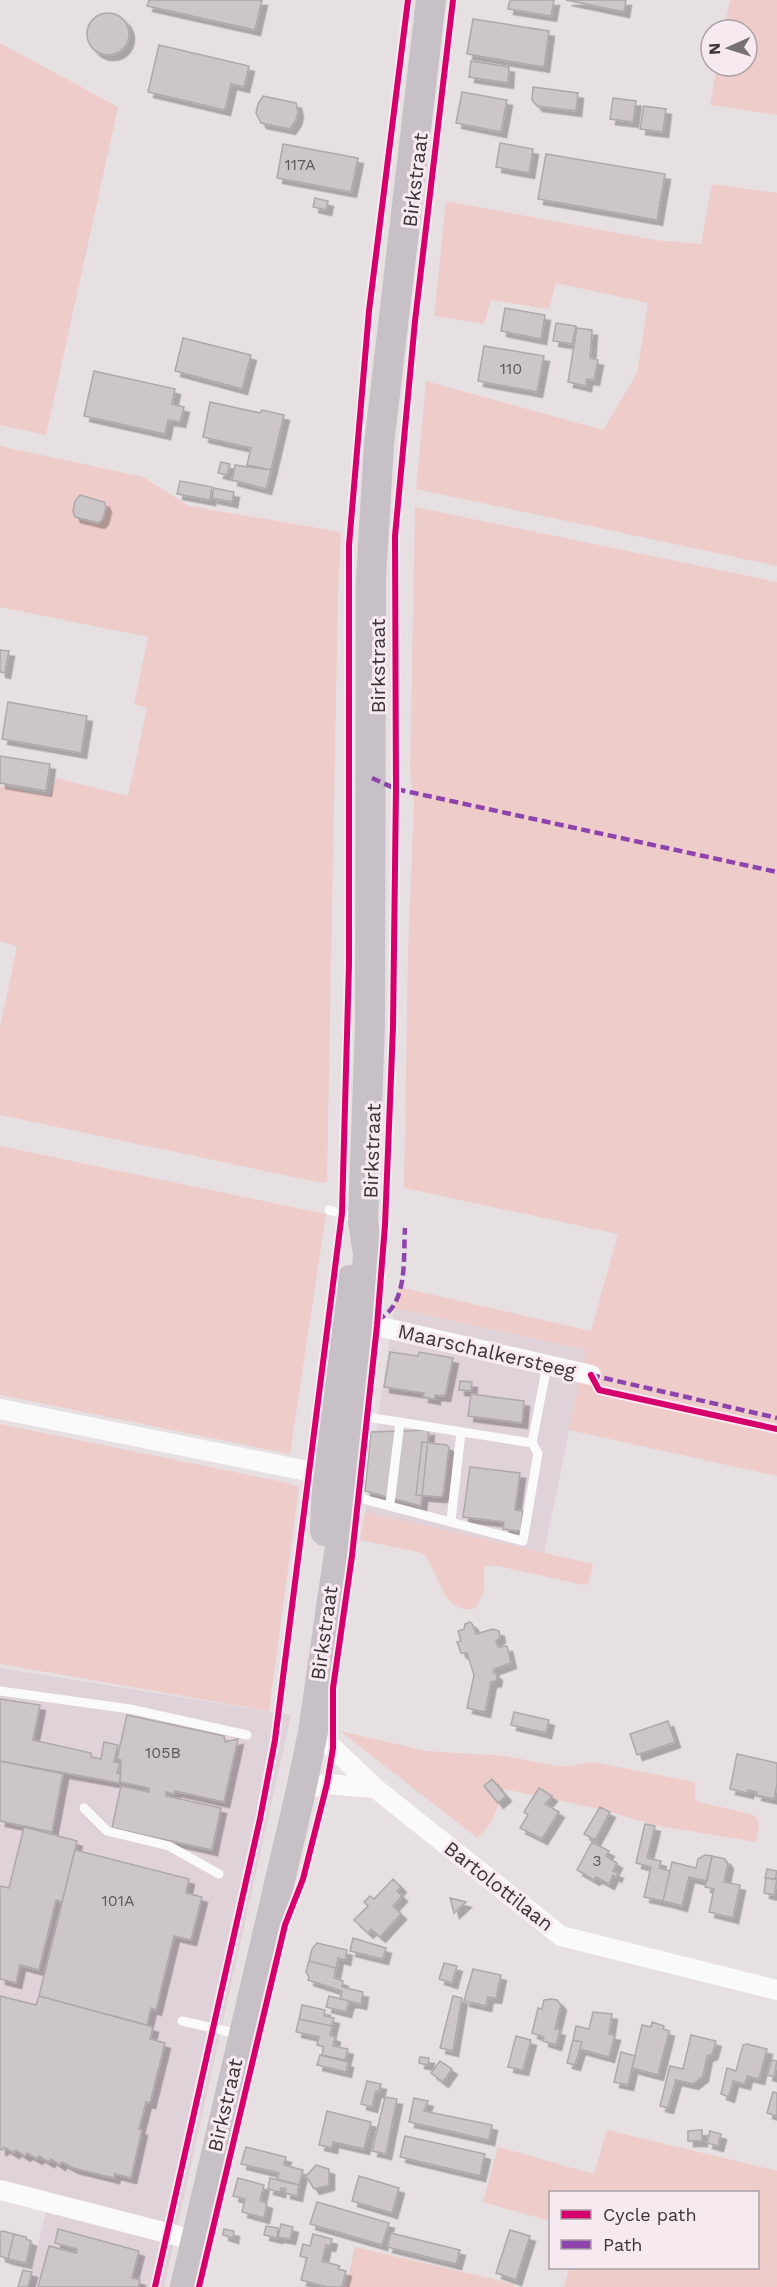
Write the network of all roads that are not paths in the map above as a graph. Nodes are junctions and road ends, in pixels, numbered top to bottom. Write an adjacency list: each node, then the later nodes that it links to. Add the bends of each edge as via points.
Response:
1 (431, 0): 3 (main road, Birkstraat, via 381,422 371,578 370,1000)
2 (329, 1210): 3 (lane)
3 (363, 1225): 4 (main road, Birkstraat, via 368,1254); 6 (main road, Birkstraat, via 354,1255)
4 (364, 1323): 5 (street, Maarschalkersteeg); 9 (main road, Birkstraat)
5 (547, 1365): 7 (street, Maarschalkersteeg); 13 (lane)
6 (337, 1366): 9 (street, via 342,1403); 12 (main road, Birkstraat)
7 (591, 1375)
8 (0, 1408): 14 (street)
9 (361, 1416): 10 (lane); 12 (street); 14 (main road, Birkstraat)
10 (400, 1422): 11 (lane); 15 (lane)
11 (461, 1432): 13 (lane); 16 (lane)
12 (330, 1434): 14 (main road, Birkstraat)
13 (532, 1443): 16 (lane, via 538,1453 523,1541)
14 (344, 1488): 15 (lane); 18 (main road, Birkstraat); 26 (main road, Birkstraat, via 325,1547 295,1743)
15 (390, 1504): 16 (lane)
16 (451, 1521)
17 (0, 1691): 19 (lane, via 130,1709)
18 (313, 1732): 20 (street, Bartolottilaan); 21 (main road, Birkstraat)
19 (247, 1735)
20 (375, 1788): 21 (street, via 327,1784); 24 (street, Bartolottilaan, via 561,1936)
21 (301, 1790): 26 (main road, Birkstraat)
22 (84, 1808): 23 (lane, via 107,1831 169,1846)
23 (219, 1874)
24 (777, 1990)
25 (182, 2021): 26 (lane)
26 (236, 2033): 28 (main road, Birkstraat)
27 (0, 2190): 28 (street)
28 (186, 2238): 29 (main road, Birkstraat); 30 (main road, Birkstraat)
29 (166, 2287)
30 (185, 2287)

